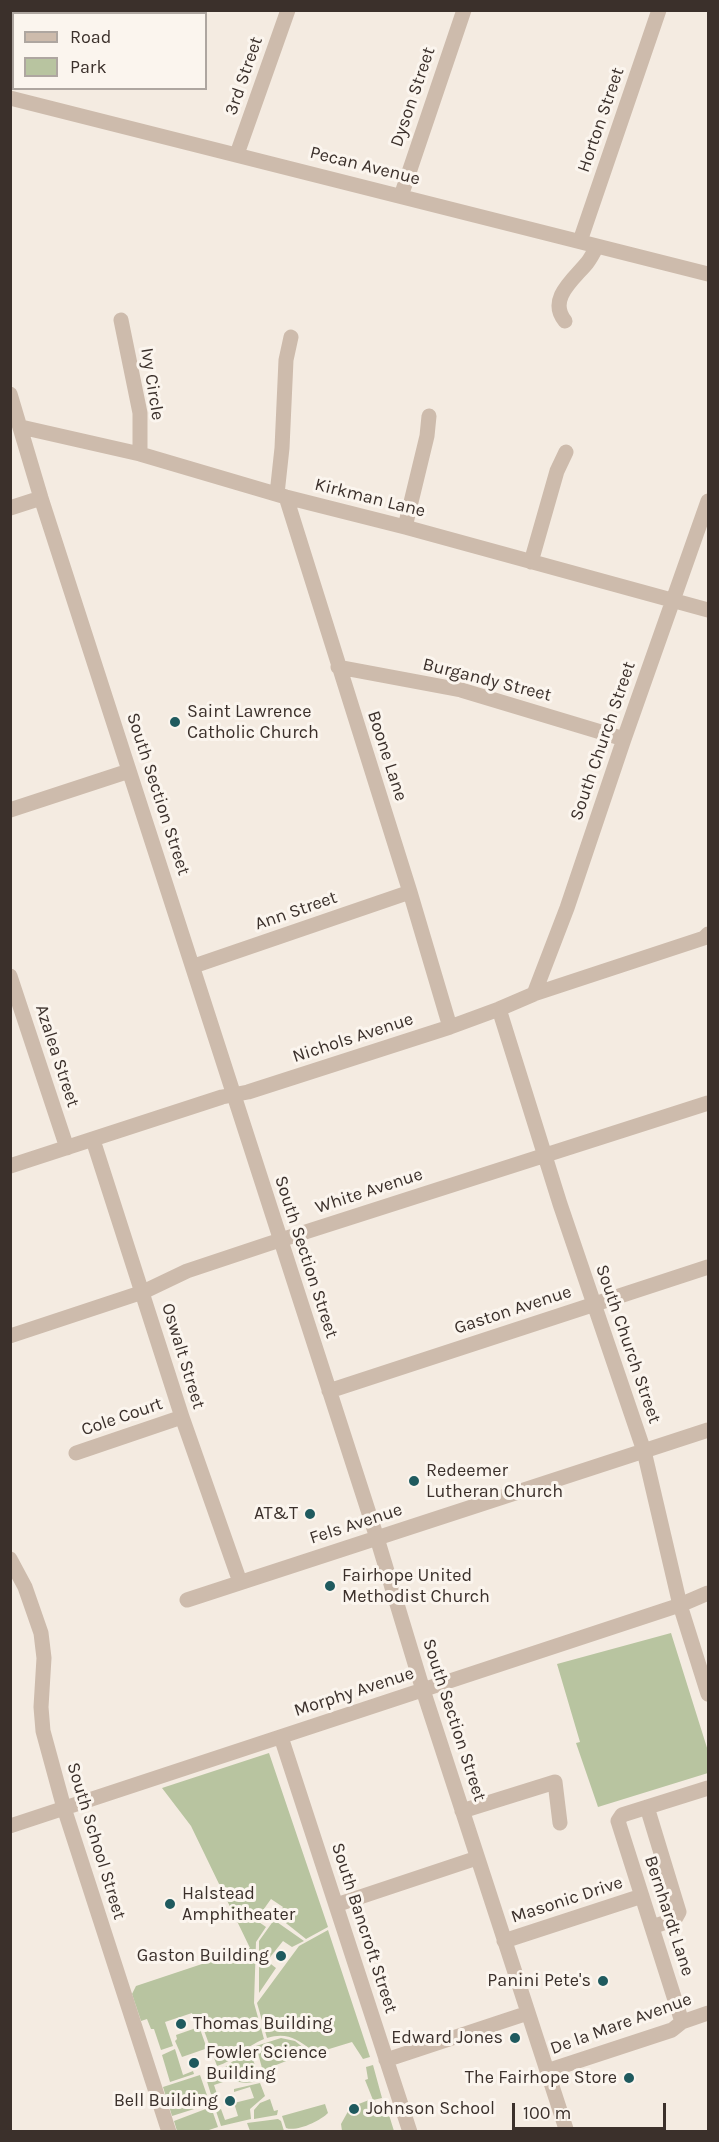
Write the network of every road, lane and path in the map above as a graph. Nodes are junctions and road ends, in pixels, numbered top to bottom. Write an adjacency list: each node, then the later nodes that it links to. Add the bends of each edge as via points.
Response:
1 (288, 10): 5 (street, 3rd Street)
2 (464, 10): 6 (street, Dyson Street)
3 (659, 10): 7 (street, Horton Street)
4 (10, 98): 5 (street, Pecan Avenue)
5 (237, 154): 6 (street, Pecan Avenue)
6 (400, 195): 7 (street, Pecan Avenue)
7 (580, 241): 8 (street, Pecan Avenue)
8 (597, 246): 9 (street, Pecan Avenue); 11 (street, via 564,288 558,307)
9 (708, 274)
10 (122, 320): 17 (street, Ivy Circle, via 140,413)
11 (565, 321)
12 (291, 337): 18 (street, Boone Lane, via 286,360)
13 (10, 394): 15 (street, South Section Street)
14 (429, 416): 22 (street)
15 (21, 427): 17 (street, Kirkman Lane); 19 (street, South Section Street)
16 (566, 452): 23 (street)
17 (140, 454): 18 (street, Kirkman Lane)
18 (282, 496): 22 (street, Kirkman Lane); 26 (street, Boone Lane)
19 (41, 498): 21 (street); 28 (street, South Section Street)
20 (708, 501): 24 (street, South Church Street)
21 (10, 508)
22 (405, 527): 23 (street, Kirkman Lane)
23 (531, 561): 24 (street, Kirkman Lane)
24 (673, 601): 25 (street, Kirkman Lane); 27 (street, South Church Street)
25 (708, 610)
26 (338, 667): 27 (street, Burgandy Street, via 461,690); 30 (street, Boone Lane)
27 (624, 739): 34 (street, South Church Street)
28 (129, 771): 29 (street); 32 (street, South Section Street)
29 (10, 810)
30 (410, 892): 32 (street, Ann Street); 36 (street, Boone Lane)
31 (707, 942): 34 (street, Nichols Avenue)
32 (194, 966): 37 (street, South Section Street)
33 (10, 976): 40 (street, Azalea Street)
34 (534, 994): 35 (street, Nichols Avenue)
35 (499, 1009): 36 (street, Nichols Avenue); 41 (street, South Church Street)
36 (450, 1027): 37 (street, Nichols Avenue)
37 (233, 1095): 39 (street, Nichols Avenue); 43 (street, South Section Street)
38 (708, 1103): 41 (street, White Avenue)
39 (93, 1140): 40 (street, Nichols Avenue); 45 (street, Oswalt Street)
40 (67, 1148): 42 (street, Nichols Avenue)
41 (545, 1155): 43 (street, White Avenue); 46 (street, South Church Street)
42 (10, 1166)
43 (280, 1240): 45 (street, White Avenue, via 188,1271); 48 (street, South Section Street)
44 (708, 1267): 46 (street, Gaston Avenue)
45 (143, 1292): 47 (street, White Avenue); 49 (street, Oswalt Street)
46 (594, 1304): 48 (street, Gaston Avenue); 51 (street, South Church Street)
47 (10, 1336)
48 (329, 1390): 53 (street, South Section Street)
49 (182, 1417): 52 (street, Cole Court); 55 (street, Oswalt Street)
50 (708, 1430): 51 (street, Fels Avenue)
51 (644, 1451): 53 (street, Fels Avenue); 58 (street, South Church Street)
52 (76, 1453)
53 (377, 1538): 55 (street, Fels Avenue); 59 (street, South Section Street)
54 (10, 1559): 64 (street, South School Street, via 25,1587 41,1634 43,1731)
55 (240, 1582): 57 (street, Fels Avenue)
56 (708, 1593): 58 (street, Morphy Avenue)
57 (187, 1600)
58 (680, 1605): 59 (street, Morphy Avenue); 60 (street, South Church Street)
59 (423, 1690): 61 (street, Morphy Avenue); 65 (street, South Section Street)
60 (708, 1694)
61 (281, 1737): 64 (street, Morphy Avenue); 70 (street, South Bancroft Street)
62 (708, 1788): 63 (street)
63 (647, 1807): 69 (street, Bernhardt Lane, via 622,1815 618,1821); 71 (street, via 679,1912 675,1919)
64 (64, 1808): 67 (street, Morphy Avenue); 78 (street, South School Street)
65 (462, 1810): 66 (street, via 555,1782); 68 (street, South Section Street)
66 (560, 1823)
67 (10, 1826)
68 (477, 1858): 70 (street); 72 (street, South Section Street)
69 (642, 1896): 71 (street, Bernhardt Lane); 72 (street, Masonic Drive)
70 (336, 1905): 76 (street, South Bancroft Street)
71 (652, 1927): 75 (street, Bernhardt Lane)
72 (504, 1941): 73 (street, South Section Street)
73 (528, 2013): 76 (street); 77 (street, South Section Street)
74 (708, 2013): 75 (street, De la Mare Avenue)
75 (682, 2022): 77 (street, De la Mare Avenue, via 672,2030)
76 (386, 2060): 79 (street, South Bancroft Street)
77 (547, 2071): 80 (street, South Section Street)
78 (169, 2132)
79 (410, 2132)
80 (567, 2132)

